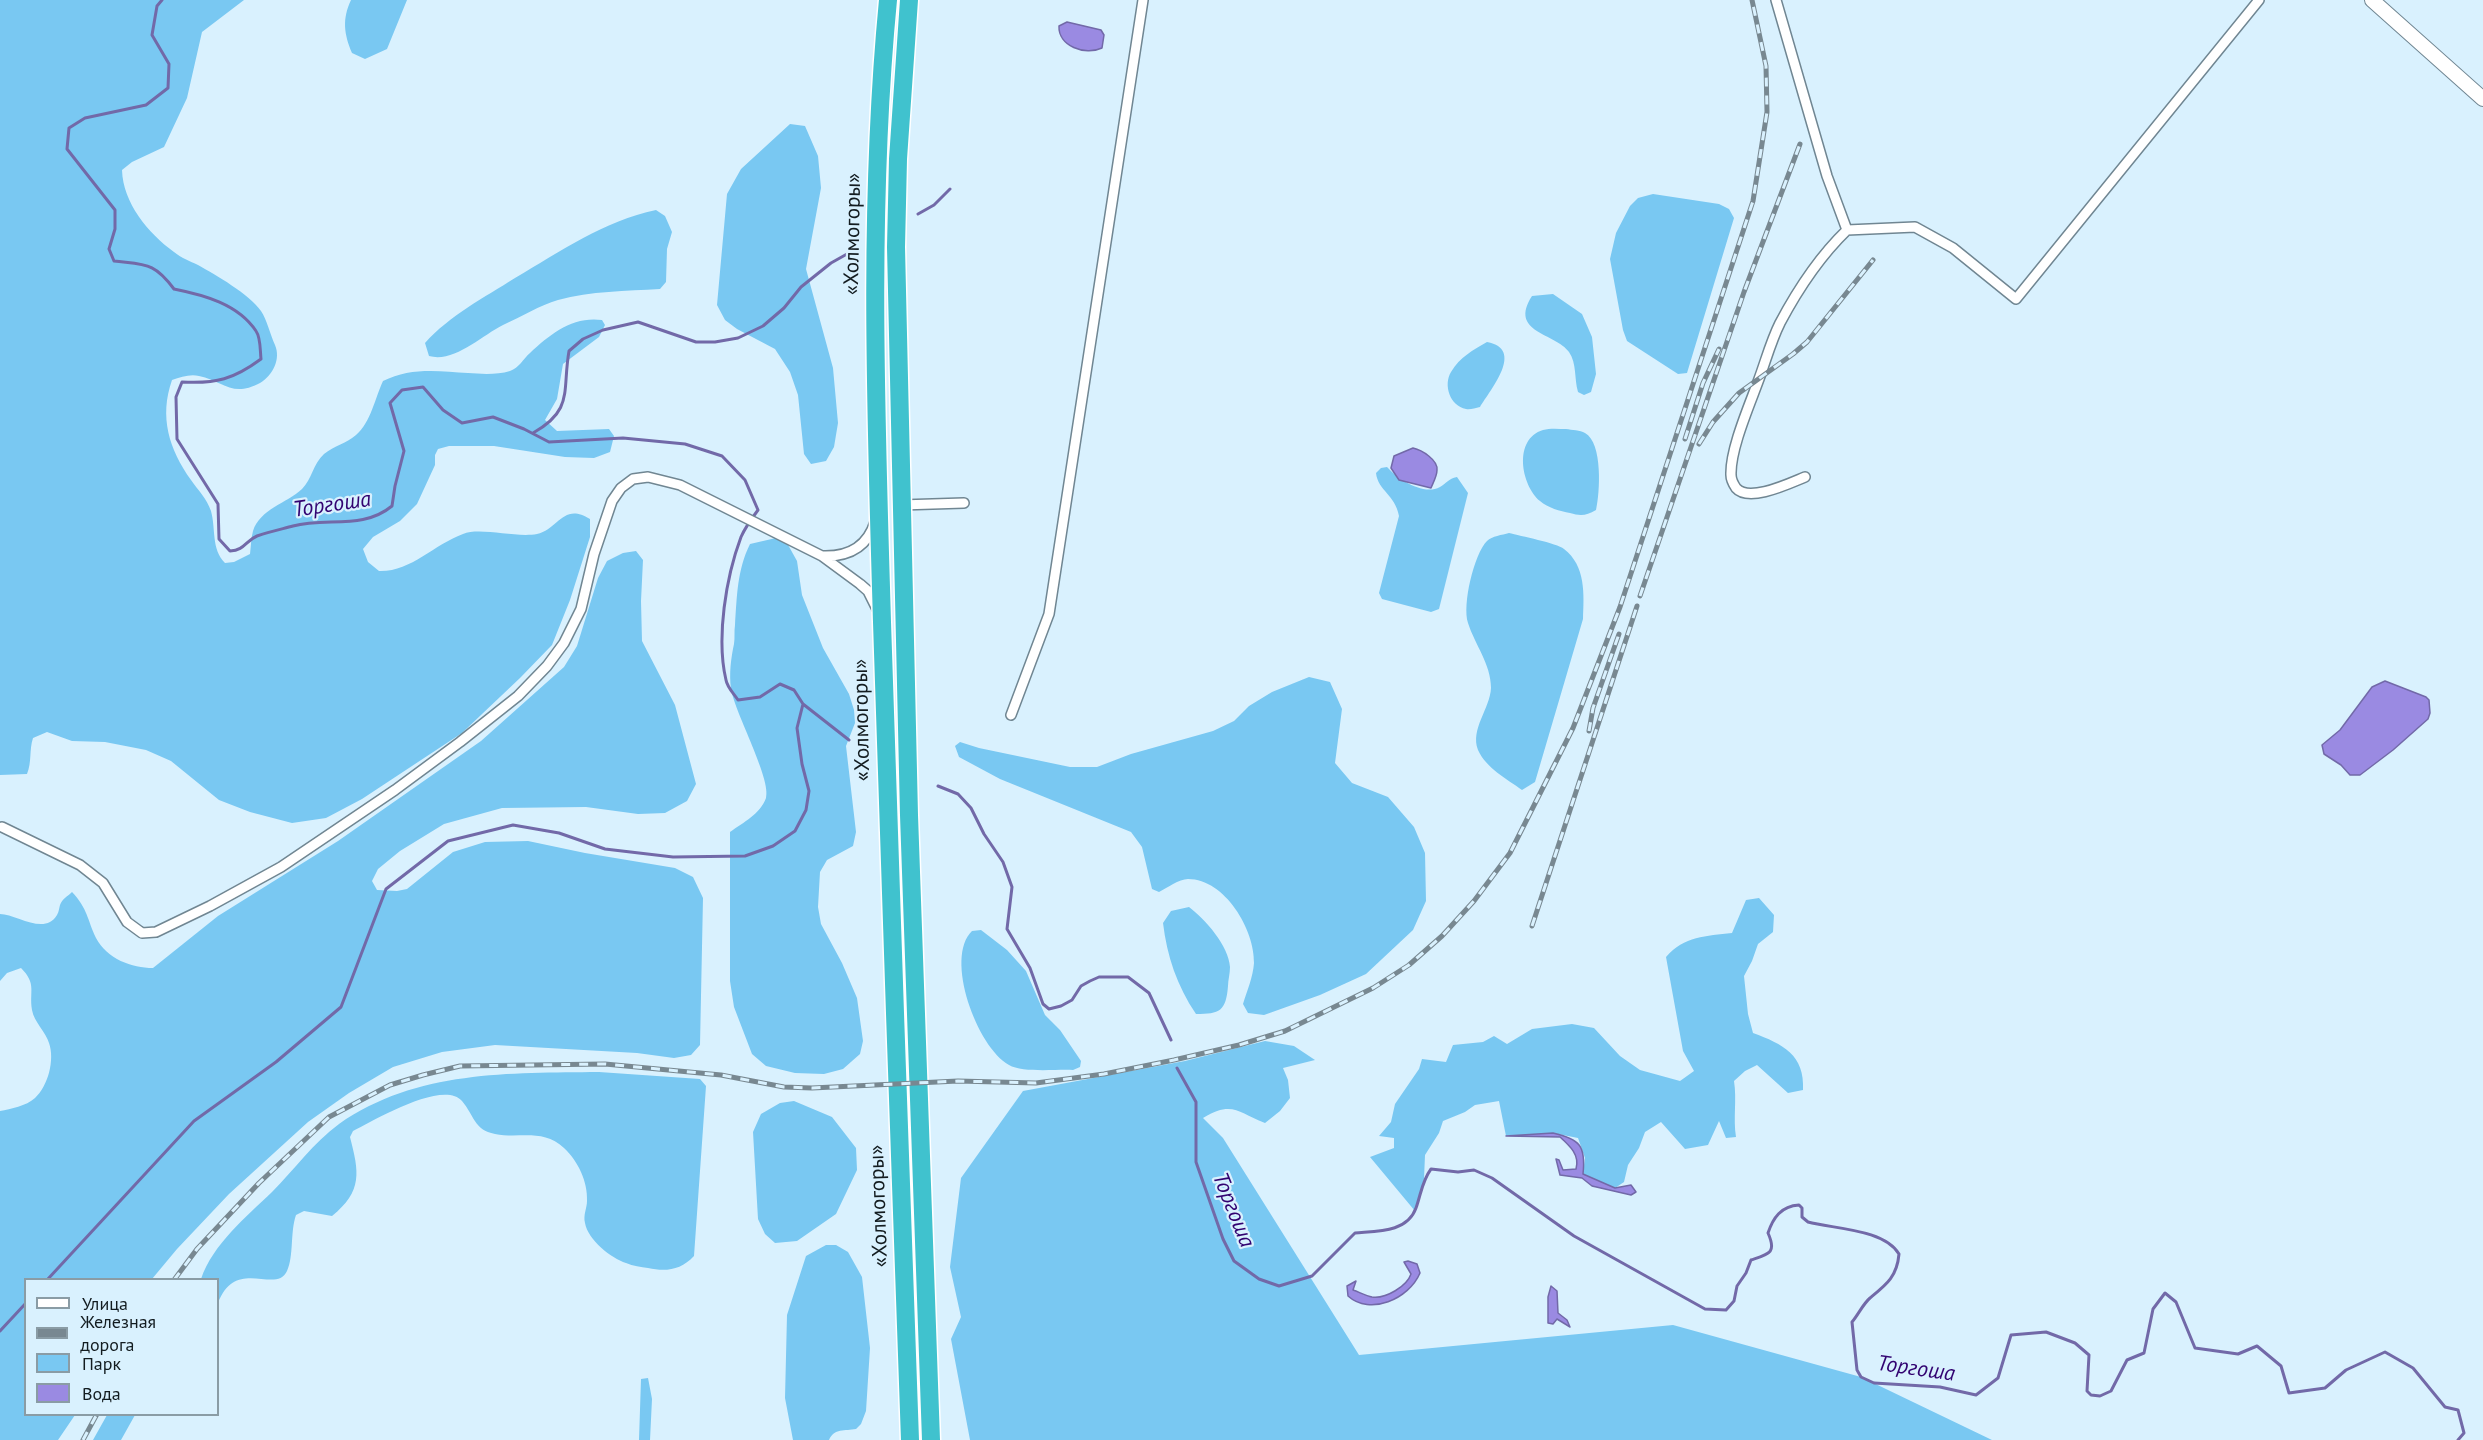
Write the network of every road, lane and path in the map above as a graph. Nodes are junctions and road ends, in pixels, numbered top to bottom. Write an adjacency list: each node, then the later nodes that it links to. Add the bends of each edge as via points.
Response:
1 (888, 0): 12 (highway, «Холмогоры», via 881,71 875,249)
2 (909, 0): 11 (highway, «Холмогоры», via 896,247)
3 (1143, 0): 15 (street, via 1049,614)
4 (1776, 0): 8 (street, via 1827,176)
5 (2259, 0): 8 (street, via 2016,299 1953,248 1915,227)
6 (2372, 0): 7 (street)
7 (2483, 99)
8 (1847, 230): 9 (street, via 1814,267 1780,323 1732,462 1731,478 1737,489 1746,493 1763,492)
9 (1805, 477)
10 (964, 503): 11 (street)
11 (901, 505): 18 (highway, «Холмогоры»)
12 (879, 508): 13 (street, via 864,542 840,557); 14 (highway, «Холмогоры»)
13 (822, 556): 14 (street, via 867,591); 16 (street, via 680,485 648,477 633,479 612,501 581,609 564,643 518,696 460,742 281,867 156,932 142,933 127,922 103,883 80,865)
14 (882, 626): 17 (highway, «Холмогоры»)
15 (1011, 715)
16 (2, 827)
17 (910, 1440)
18 (931, 1440)

